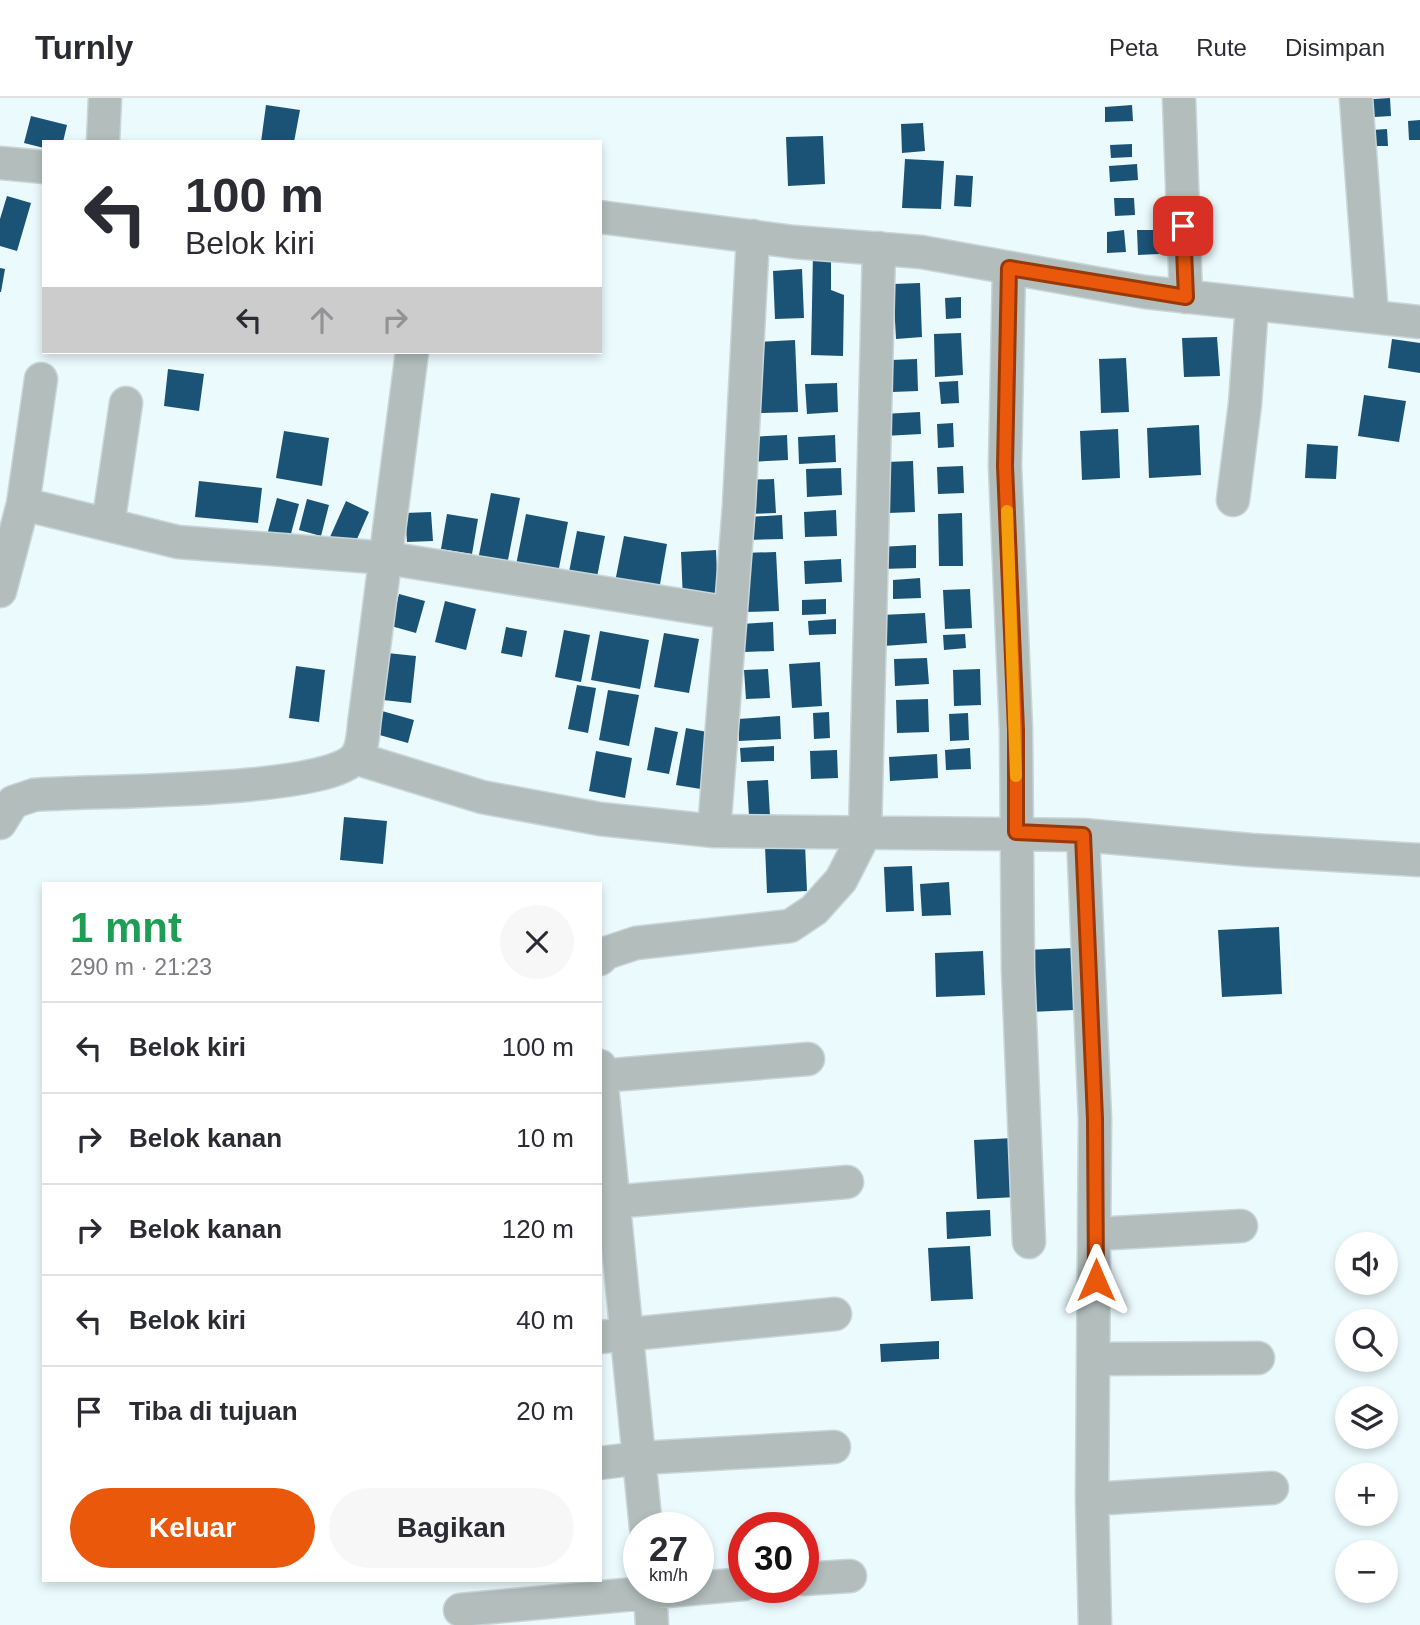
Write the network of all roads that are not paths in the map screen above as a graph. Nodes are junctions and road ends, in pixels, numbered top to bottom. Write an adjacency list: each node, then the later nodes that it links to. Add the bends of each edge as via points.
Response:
1 (105, 98): 4 (street)
2 (1179, 98): 11 (street)
3 (1356, 98): 13 (street)
4 (103, 140)
5 (0, 163): 6 (street)
6 (42, 167)
7 (602, 217): 8 (street)
8 (754, 236): 9 (street); 23 (street)
9 (879, 248): 10 (street); 28 (street)
10 (1009, 268): 11 (street); 27 (street, via 1005,466)
11 (1186, 297): 12 (street)
12 (1252, 304): 13 (street); 18 (street)
13 (1371, 316): 14 (street)
14 (1420, 322)
15 (412, 354): 21 (street)
16 (41, 379): 19 (street)
17 (126, 403): 20 (street)
18 (1233, 500)
19 (23, 503): 20 (street); 22 (street)
20 (108, 525): 21 (street, via 178,542)
21 (387, 558): 23 (street); 24 (street, via 361,743)
22 (0, 591)
23 (730, 614): 26 (street)
24 (355, 758): 25 (street, via 331,772 300,777 188,789 34,795 13,802); 26 (street, via 482,797 600,819)
25 (0, 823)
26 (714, 831): 28 (street)
27 (1016, 832): 28 (street); 29 (street); 39 (street)
28 (865, 833): 31 (street, via 841,880 814,910 790,926 636,943)
29 (1083, 835): 30 (street); 38 (street)
30 (1420, 860)
31 (602, 957)
32 (808, 1059): 33 (street)
33 (602, 1073)
34 (602, 1095): 36 (street)
35 (847, 1182): 36 (street)
36 (607, 1203): 41 (street)
37 (1241, 1226): 38 (street)
38 (1095, 1234): 43 (street)
39 (1029, 1242)
40 (835, 1314): 41 (street)
41 (614, 1336): 45 (street)
42 (1258, 1358): 43 (street)
43 (1094, 1359): 48 (street)
44 (834, 1447): 45 (street)
45 (640, 1458): 46 (street); 49 (street)
46 (602, 1463)
47 (1272, 1488): 48 (street)
48 (1092, 1499): 54 (street)
49 (645, 1512)
50 (850, 1576): 51 (street)
51 (819, 1578)
52 (627, 1603): 53 (street)
53 (460, 1610)
54 (1095, 1625)

